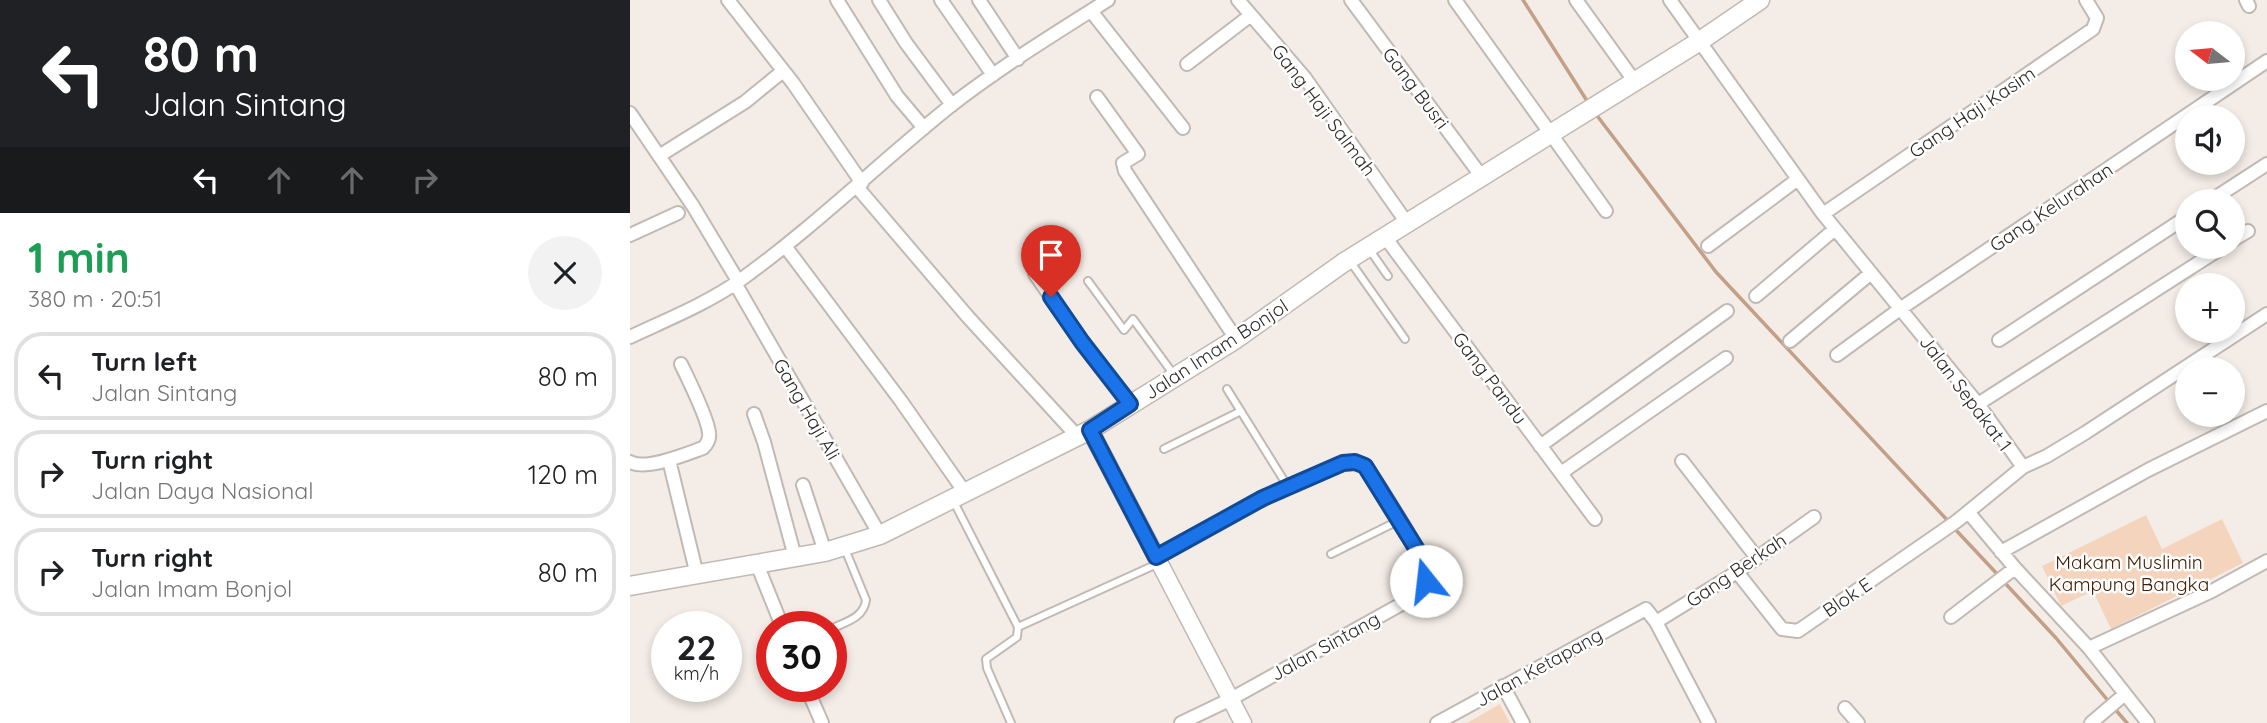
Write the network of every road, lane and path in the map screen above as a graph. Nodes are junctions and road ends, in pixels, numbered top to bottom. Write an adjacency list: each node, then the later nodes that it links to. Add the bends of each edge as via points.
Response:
1 (728, 0): 20 (street)
2 (837, 0): 26 (street, via 897,96)
3 (878, 0): 24 (street)
4 (942, 0): 21 (street)
5 (979, 0): 17 (street)
6 (1238, 0): 15 (street, Gang Haji Salmah)
7 (1351, 0): 31 (street, Gang Busri)
8 (1455, 0): 28 (street)
9 (1576, 0): 22 (street)
10 (1670, 0): 16 (street, Jalan Sepakat 1)
11 (2087, 0): 37 (street, Gang Haji Kasim, via 2097,18 2093,29)
12 (1105, 1): 14 (street)
13 (1757, 1): 16 (main road, Jalan Imam Bonjol)
14 (1091, 11): 17 (street); 27 (street)
15 (1251, 15): 19 (street); 38 (street, Gang Haji Salmah, via 1305,78)
16 (1700, 41): 22 (main road, Jalan Imam Bonjol); 32 (street, Jalan Sepakat 1)
17 (1018, 58): 21 (street)
18 (2267, 61): 56 (street, Gang Kelurahan)
19 (1186, 64)
20 (783, 71): 29 (street, via 745,102); 33 (street)
21 (993, 75): 24 (street)
22 (1635, 82): 28 (main road, Jalan Imam Bonjol)
23 (1097, 97): 60 (street, via 1138,154 1125,160 1125,171)
24 (953, 105): 26 (street)
25 (630, 113): 29 (street, Gang Haji Ali)
26 (924, 128): 33 (street)
27 (1182, 128)
28 (1550, 134): 31 (main road, Jalan Imam Bonjol); 35 (street)
29 (659, 156): 54 (street, Gang Haji Ali)
30 (2267, 164): 34 (street)
31 (1482, 177): 38 (main road, Jalan Imam Bonjol)
32 (1798, 179): 37 (street, Jalan Sepakat 1); 46 (street)
33 (859, 185): 45 (street); 74 (street, via 968,317)
34 (2228, 189)
35 (1606, 211)
36 (678, 213): 43 (street)
37 (1823, 214): 40 (street, Jalan Sepakat 1)
38 (1407, 223): 44 (main road, Jalan Imam Bonjol)
39 (2175, 225): 62 (street)
40 (1835, 229): 50 (street, Jalan Sepakat 1); 55 (street)
41 (2248, 231): 42 (street)
42 (2245, 233)
43 (630, 235)
44 (1385, 237): 47 (main road, Jalan Imam Bonjol); 75 (street, Gang Pandu)
45 (785, 246): 54 (street); 84 (street, via 901,401)
46 (1708, 246)
47 (1368, 247): 48 (main road, Jalan Imam Bonjol); 52 (lane)
48 (1349, 259): 60 (main road, Jalan Imam Bonjol); 61 (lane)
49 (2204, 259): 70 (street)
50 (1871, 273): 56 (street, Jalan Sepakat 1); 63 (street)
51 (1035, 274): 69 (street)
52 (1388, 276)
53 (1088, 281): 67 (lane, via 1124,330 1133,320)
54 (737, 282): 59 (street); 89 (street, Gang Haji Ali)
55 (1756, 296)
56 (1900, 309): 64 (street, Gang Kelurahan); 70 (street, Jalan Sepakat 1)
57 (1727, 311): 75 (street)
58 (2267, 314): 80 (street, via 2085,433)
59 (630, 337)
60 (1236, 339): 67 (main road, Jalan Imam Bonjol)
61 (1405, 339)
62 (2000, 340)
63 (1790, 341)
64 (1837, 355)
65 (1726, 358): 81 (street)
66 (681, 363): 77 (street, via 709,440 703,448)
67 (1175, 377): 69 (main road, Jalan Imam Bonjol)
68 (1227, 388): 71 (lane)
69 (1130, 404): 74 (main road, Jalan Imam Bonjol)
70 (1978, 404): 80 (street, Jalan Sepakat 1)
71 (1241, 411): 76 (lane); 83 (lane)
72 (2267, 411): 92 (street, via 2148,470)
73 (754, 414): 94 (street)
74 (1084, 433): 84 (main road, Jalan Imam Bonjol); 96 (street)
75 (1541, 446): 81 (street, Gang Pandu)
76 (1164, 449)
77 (669, 460): 79 (street); 101 (street)
78 (1682, 461): 95 (street)
79 (632, 465)
80 (2023, 467): 85 (street, Jalan Sepakat 1)
81 (1560, 473): 87 (street, Gang Pandu)
82 (803, 485): 91 (street)
83 (1288, 487): 88 (street, Jalan Sintang, via 1343,463 1360,463); 96 (street, Jalan Sintang)
84 (959, 497): 89 (main road, Jalan Imam Bonjol); 107 (lane)
85 (1969, 513): 92 (street); 100 (street, Blok E, via 1798,631 1782,629)
86 (1814, 517): 95 (street, Gang Berkah)
87 (1595, 519)
88 (1400, 520): 93 (lane); 110 (street, Jalan Sintang, via 1427,569 1423,589)
89 (880, 536): 90 (main road, Jalan Imam Bonjol)
90 (845, 547): 91 (main road, Jalan Imam Bonjol); 105 (lane, via 866,600 860,615)
91 (825, 552): 94 (main road, Jalan Imam Bonjol)
92 (2001, 552): 99 (street)
93 (1331, 554)
94 (796, 557): 98 (main road, Jalan Imam Bonjol)
95 (1757, 558): 100 (street, Gang Berkah)
96 (1157, 560): 107 (lane); 110 (street)
97 (2267, 561): 108 (street)
98 (757, 564): 101 (main road, Jalan Imam Bonjol); 103 (street)
99 (2011, 571): 104 (street); 108 (street)
100 (1737, 572): 106 (street, Gang Berkah)
101 (697, 575): 102 (main road, Jalan Imam Bonjol)
102 (630, 586)
103 (776, 611)
104 (1951, 617)
105 (847, 621)
106 (1656, 622): 109 (street, Jalan Ketapang, via 1648,610 1641,611); 120 (street)
107 (1018, 627): 115 (lane, via 1017,637 986,659)
108 (2089, 648): 112 (street)
109 (1503, 686): 118 (street, Jalan Ketapang); 119 (street)
110 (1229, 700): 116 (street, Jalan Sintang); 117 (street)
111 (813, 702): 114 (street)
112 (2116, 702): 122 (street); 123 (street)
113 (1845, 708): 121 (street)
114 (822, 723)
115 (1011, 723)
116 (1181, 723)
117 (1242, 723)
118 (1437, 723)
119 (1523, 723)
120 (1709, 723)
121 (1858, 723)
122 (2091, 723)
123 (2148, 723)

